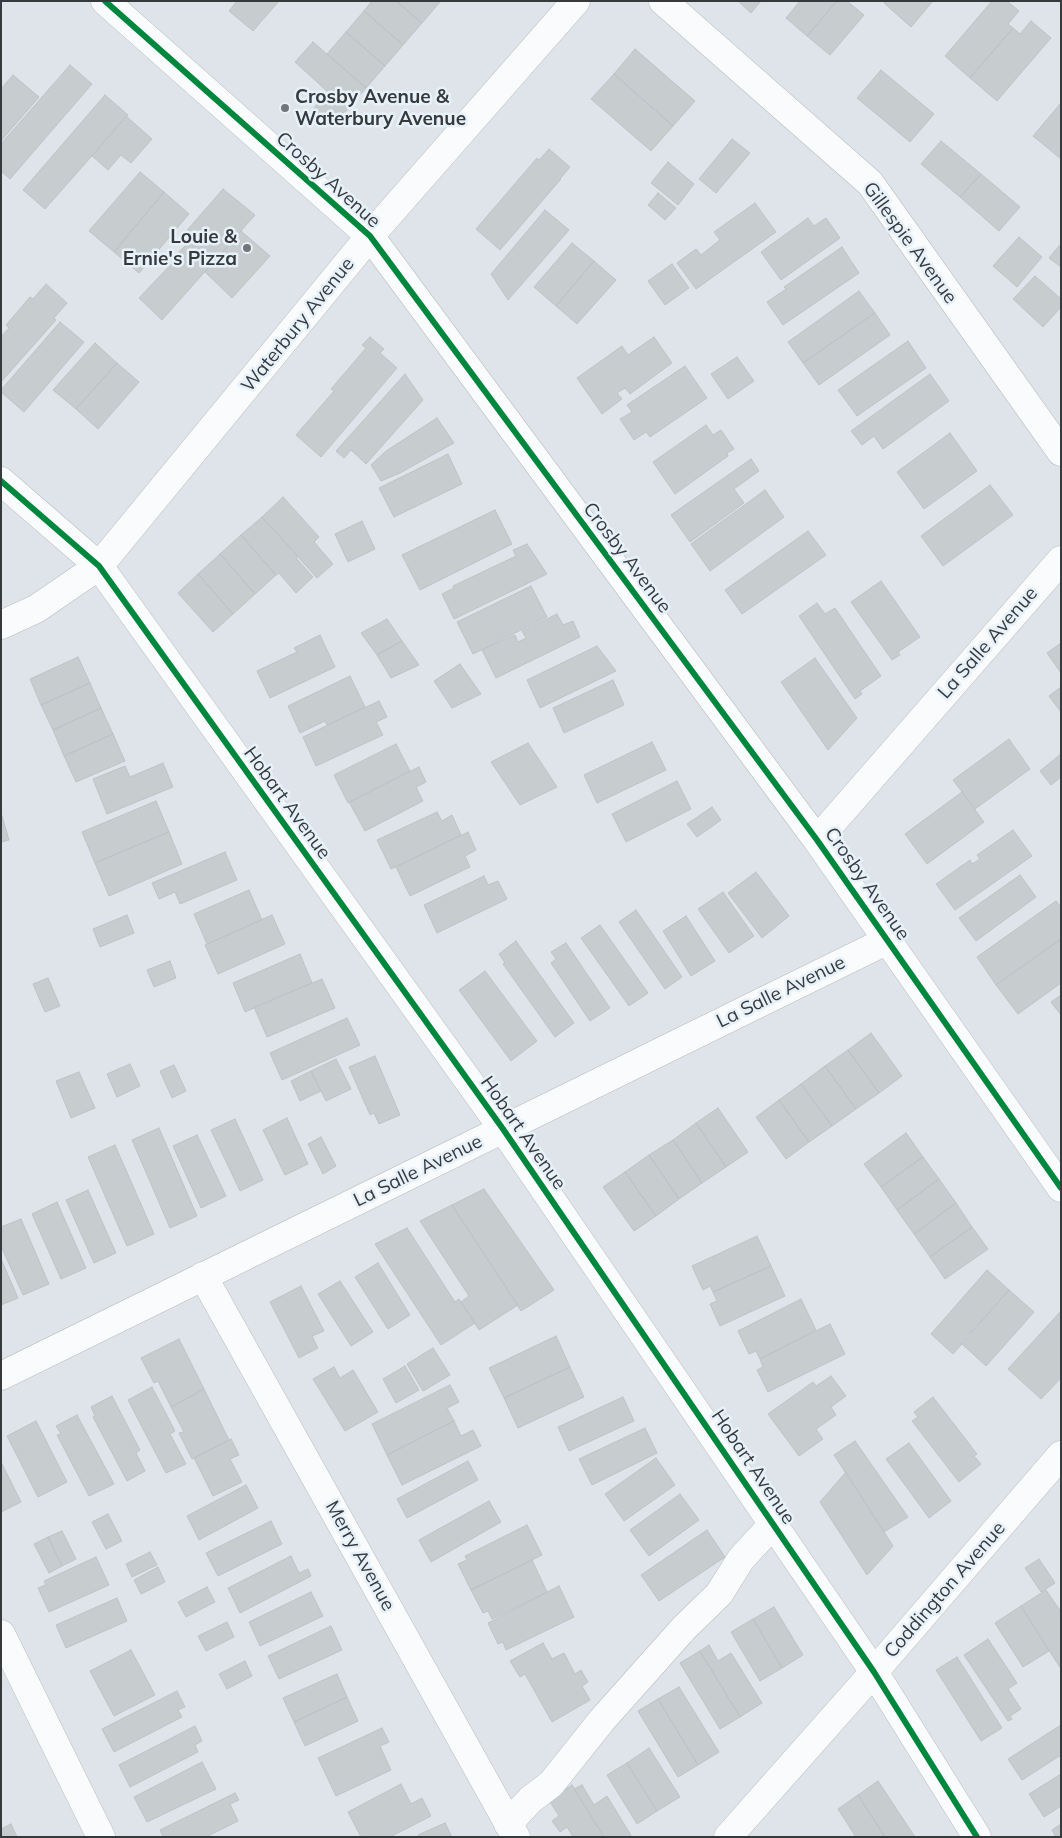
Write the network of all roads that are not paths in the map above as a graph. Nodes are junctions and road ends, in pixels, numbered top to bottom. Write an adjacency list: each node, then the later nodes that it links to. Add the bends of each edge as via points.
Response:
1 (105, 1): 4 (street, Crosby Avenue)
2 (576, 1): 4 (street, Waterbury Avenue)
3 (663, 1): 5 (street, Gillespie Avenue, via 870,183)
4 (370, 236): 8 (street, Waterbury Avenue); 10 (street, Crosby Avenue)
5 (1061, 452)
6 (1, 481): 8 (street, Hobart Avenue)
7 (1061, 560): 10 (street, La Salle Avenue)
8 (98, 566): 9 (street, Waterbury Avenue, via 36,609); 12 (street, Hobart Avenue)
9 (1, 625)
10 (817, 840): 11 (street, Crosby Avenue)
11 (888, 940): 12 (street, La Salle Avenue); 13 (street, Crosby Avenue)
12 (502, 1129): 14 (street, La Salle Avenue); 17 (street, Hobart Avenue)
13 (1061, 1188)
14 (203, 1276): 15 (street, La Salle Avenue); 20 (street, Merry Avenue)
15 (1, 1376)
16 (1061, 1455): 19 (street, Coddington Avenue)
17 (774, 1524): 19 (street, Hobart Avenue); 20 (street, via 741,1559 719,1594 684,1628 602,1720 552,1784 530,1800)
18 (1, 1634): 21 (street)
19 (874, 1672): 22 (street, Coddington Avenue); 23 (street, Hobart Avenue)
20 (512, 1830)
21 (101, 1837)
22 (728, 1837)
23 (977, 1837)

